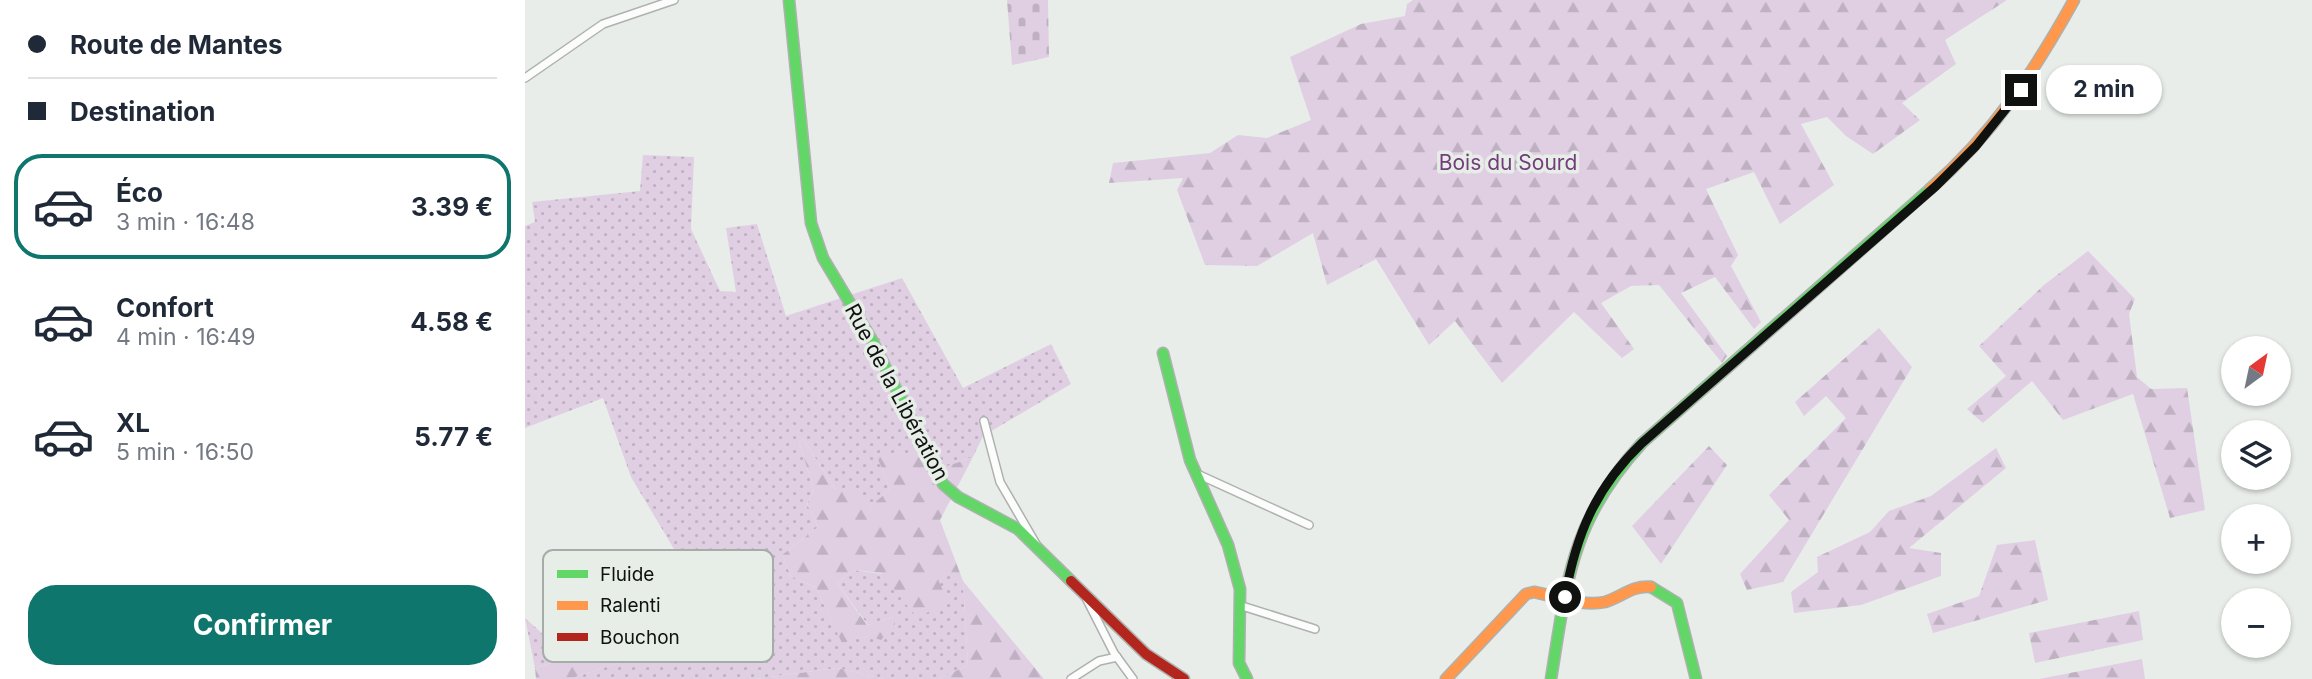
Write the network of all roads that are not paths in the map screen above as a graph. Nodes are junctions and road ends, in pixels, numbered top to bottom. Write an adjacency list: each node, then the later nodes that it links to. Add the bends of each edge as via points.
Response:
1 (674, 0): 4 (street, via 603,24)
2 (789, 0): 9 (street, Rue de la Libération, via 805,189 823,258 872,340 943,484 1018,529)
3 (2074, 0): 11 (street, via 2033,73 1967,157 1642,443 1601,490 1580,533)
4 (525, 78)
5 (1163, 353): 7 (street)
6 (984, 421): 9 (street, via 1000,482)
7 (1195, 473): 8 (street); 12 (street, via 1228,545)
8 (1309, 524)
9 (1040, 550): 10 (street, Rue de la Libération)
10 (1084, 592): 14 (street); 17 (street, Rue de la Libération, via 1146,654)
11 (1565, 597): 19 (street, via 1534,592 1520,597); 20 (street); 21 (street, via 1594,603 1643,586 1657,588 1677,603)
12 (1242, 606): 13 (street); 18 (street, via 1238,663)
13 (1315, 629)
14 (1117, 657): 15 (street, via 1099,661); 16 (street)
15 (1071, 679)
16 (1133, 679)
17 (1184, 679)
18 (1247, 679)
19 (1446, 679)
20 (1551, 679)
21 (1696, 679)

